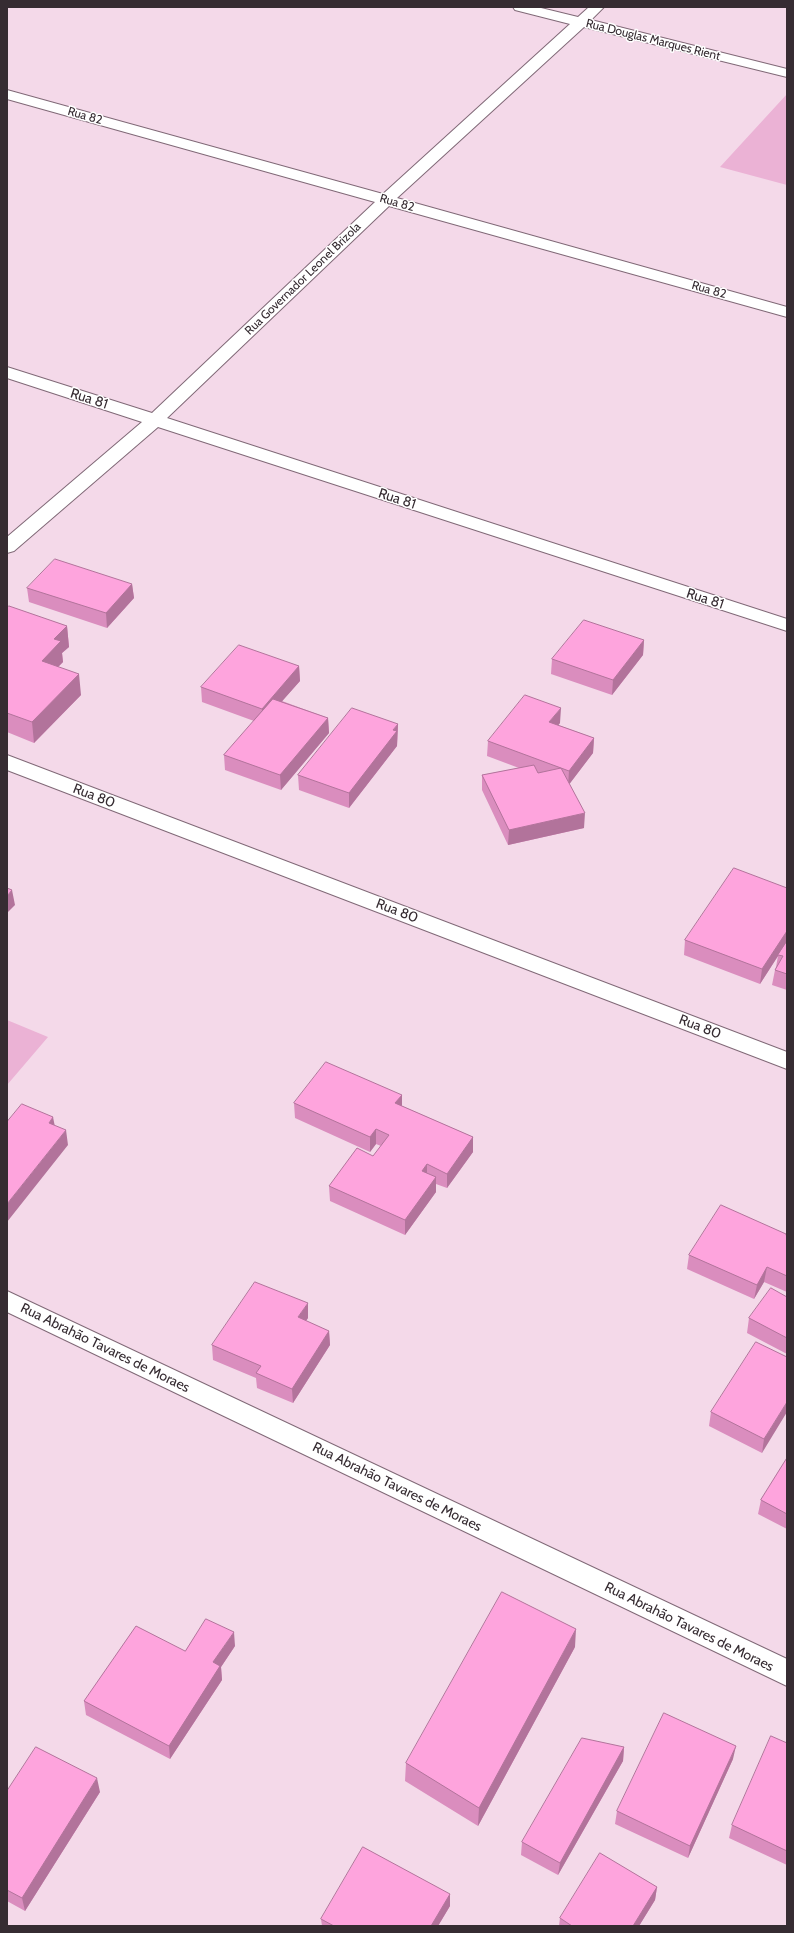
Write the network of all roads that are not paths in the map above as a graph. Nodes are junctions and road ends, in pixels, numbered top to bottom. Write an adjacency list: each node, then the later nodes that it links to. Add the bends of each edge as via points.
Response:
1 (520, 7): 3 (street, Rua Douglas Marques Rient)
2 (597, 7): 3 (street, Rua Governador Leonel Brizola)
3 (581, 22): 4 (street, Rua Douglas Marques Rient); 6 (street, Rua Governador Leonel Brizola)
4 (787, 73)
5 (7, 94): 6 (street, Rua 82)
6 (386, 200): 7 (street, Rua 82); 9 (street, Rua Governador Leonel Brizola)
7 (787, 312)
8 (7, 372): 9 (street, Rua 81)
9 (155, 420): 10 (street, Rua Governador Leonel Brizola); 11 (street, Rua 81)
10 (7, 547)
11 (787, 625)
12 (7, 762): 13 (street, Rua 80)
13 (787, 1061)
14 (7, 1301): 15 (street, Rua Abrahão Tavares de Moraes)
15 (787, 1673)

